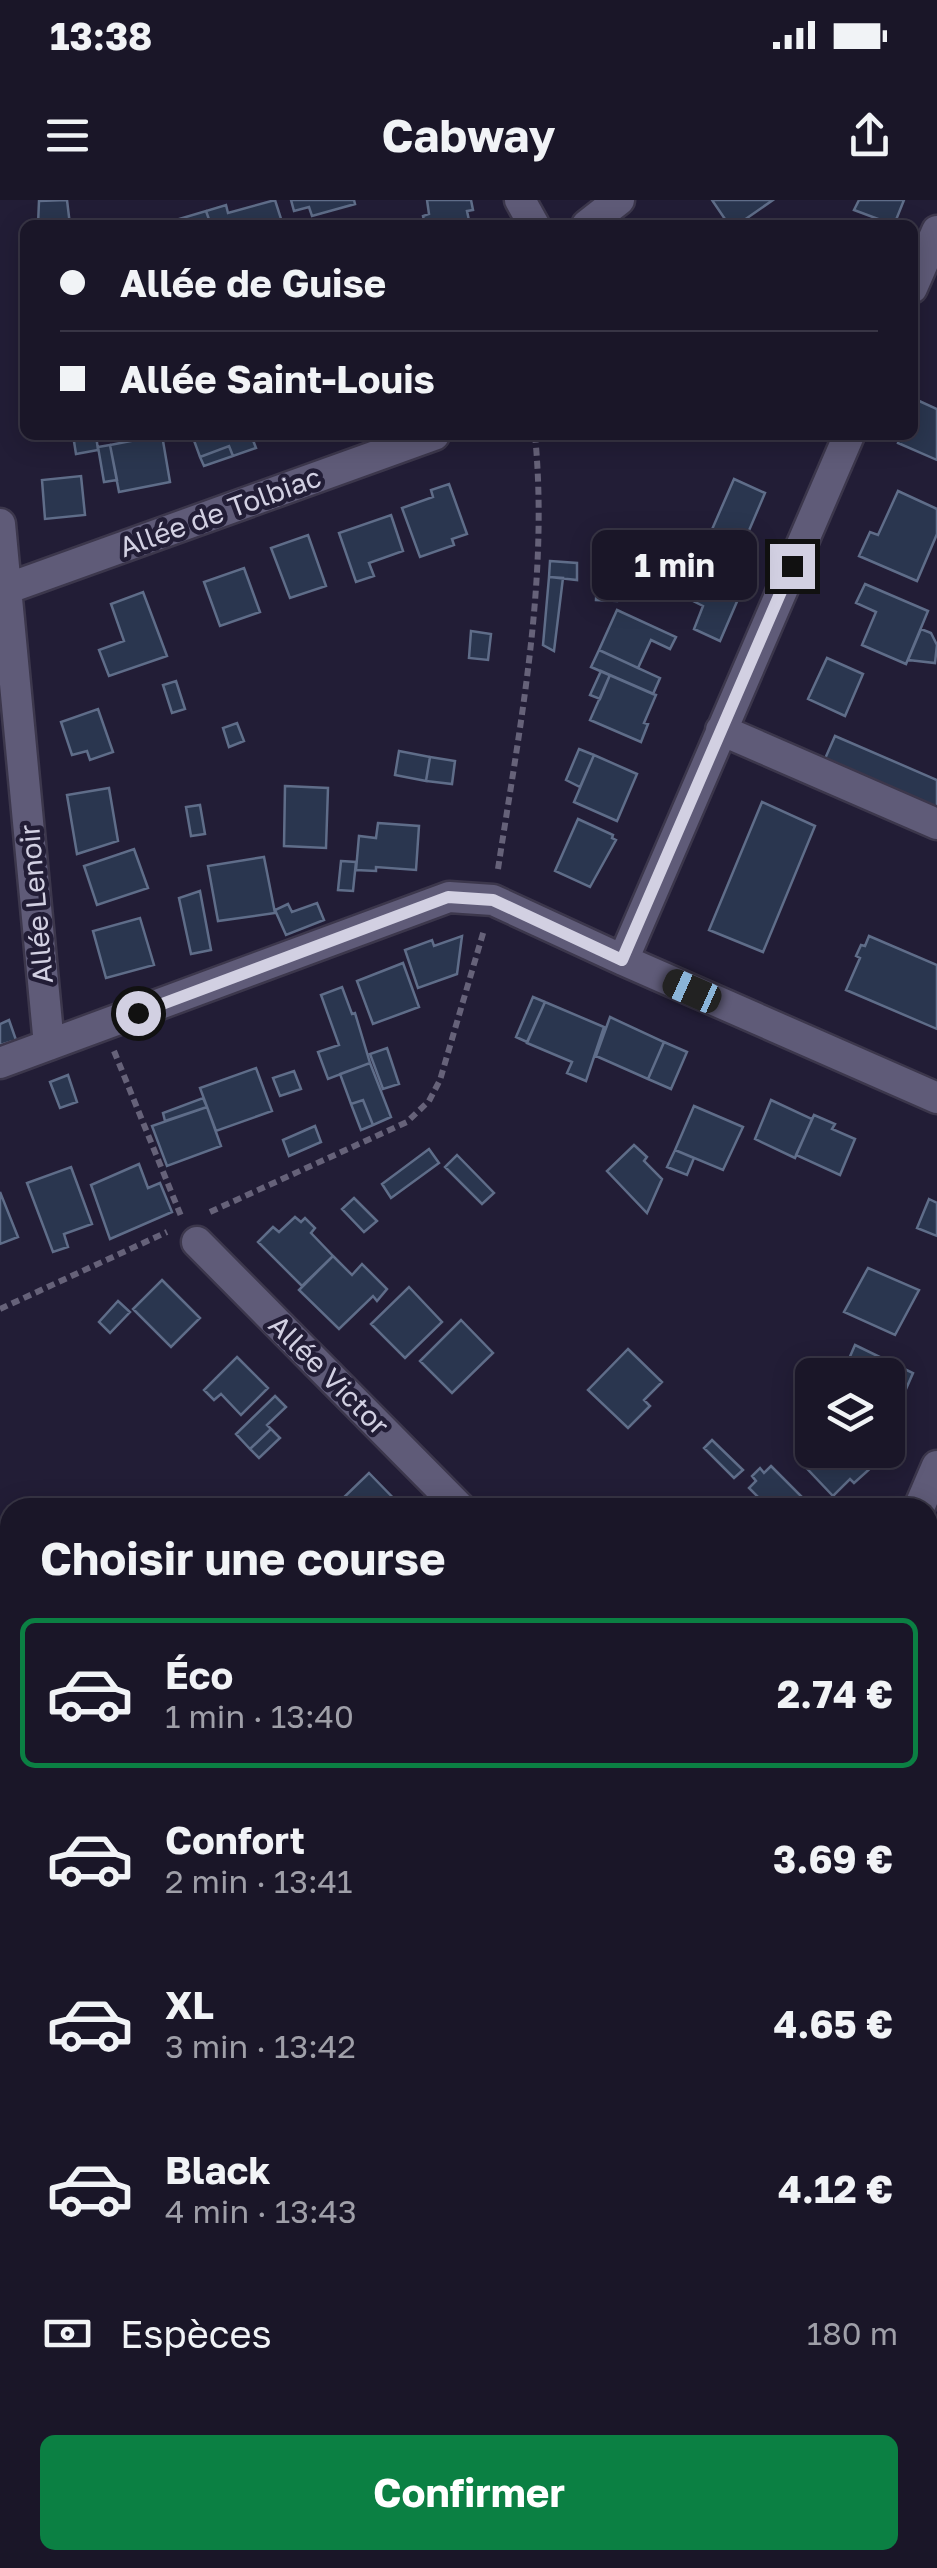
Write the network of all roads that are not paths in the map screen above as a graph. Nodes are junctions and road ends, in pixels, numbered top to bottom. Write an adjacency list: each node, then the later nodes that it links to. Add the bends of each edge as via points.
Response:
1 (618, 200): 2 (street)
2 (592, 220)
3 (937, 231): 4 (street)
4 (918, 274)
5 (420, 440): 8 (street, Allée de Tolbiac)
6 (847, 440): 9 (street)
7 (0, 524): 8 (street, Allée Lenoir)
8 (6, 590): 12 (street, Allée Lenoir)
9 (722, 730): 10 (street); 11 (street)
10 (937, 824)
11 (622, 960): 12 (street, via 493,900 448,897); 14 (street)
12 (49, 1045): 13 (street)
13 (0, 1063)
14 (937, 1098)
15 (194, 1228): 17 (street, Allée Victor)
16 (937, 1466): 18 (street)
17 (450, 1498)
18 (923, 1498)

